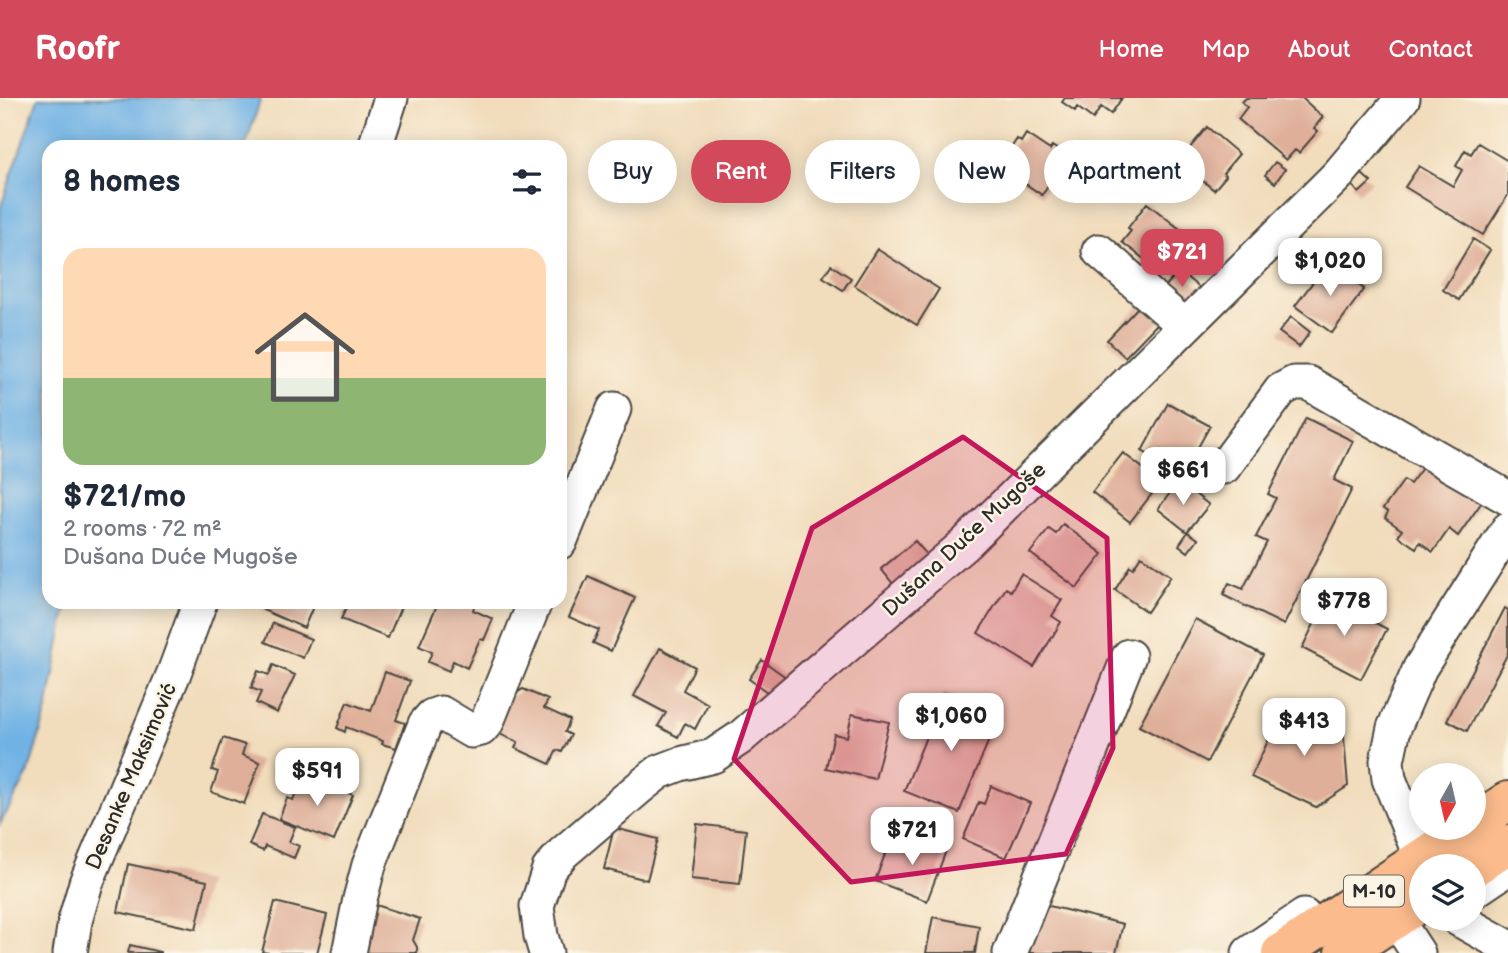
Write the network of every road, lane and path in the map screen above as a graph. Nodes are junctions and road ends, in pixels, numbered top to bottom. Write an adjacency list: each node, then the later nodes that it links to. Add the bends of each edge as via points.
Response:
1 (391, 98): 3 (street)
2 (1403, 98): 5 (street, Dušana Duće Mugoše, via 1338,175)
3 (377, 140)
4 (1098, 251): 5 (street)
5 (1185, 326): 27 (street, Dušana Duće Mugoše, via 966,543 740,738 713,756 659,772 563,853 549,869 537,906)
6 (614, 409): 9 (street)
7 (1224, 467): 8 (street, via 1281,390 1294,383 1308,383)
8 (1508, 498)
9 (567, 525)
10 (1508, 529): 19 (street, via 1420,668 1394,729 1387,761)
11 (197, 609): 28 (street, Desanke Maksimović, via 86,883)
12 (533, 609): 29 (street, via 481,729 471,731 441,713 425,724 369,865)
13 (1129, 656): 30 (street)
14 (1508, 801): 15 (main road)
15 (1486, 816)
16 (1508, 844): 17 (main road)
17 (1486, 859)
18 (1508, 868): 20 (street)
19 (1409, 874)
20 (1486, 883)
21 (1409, 902): 31 (street, via 1365,874)
22 (1409, 909): 32 (main road, M-10)
23 (1409, 911): 25 (main road, M-10)
24 (1479, 931): 26 (street)
25 (1355, 946)
26 (1508, 947)
27 (544, 952)
28 (71, 953)
29 (349, 953)
30 (1010, 953)
31 (1249, 953)
32 (1281, 953)

